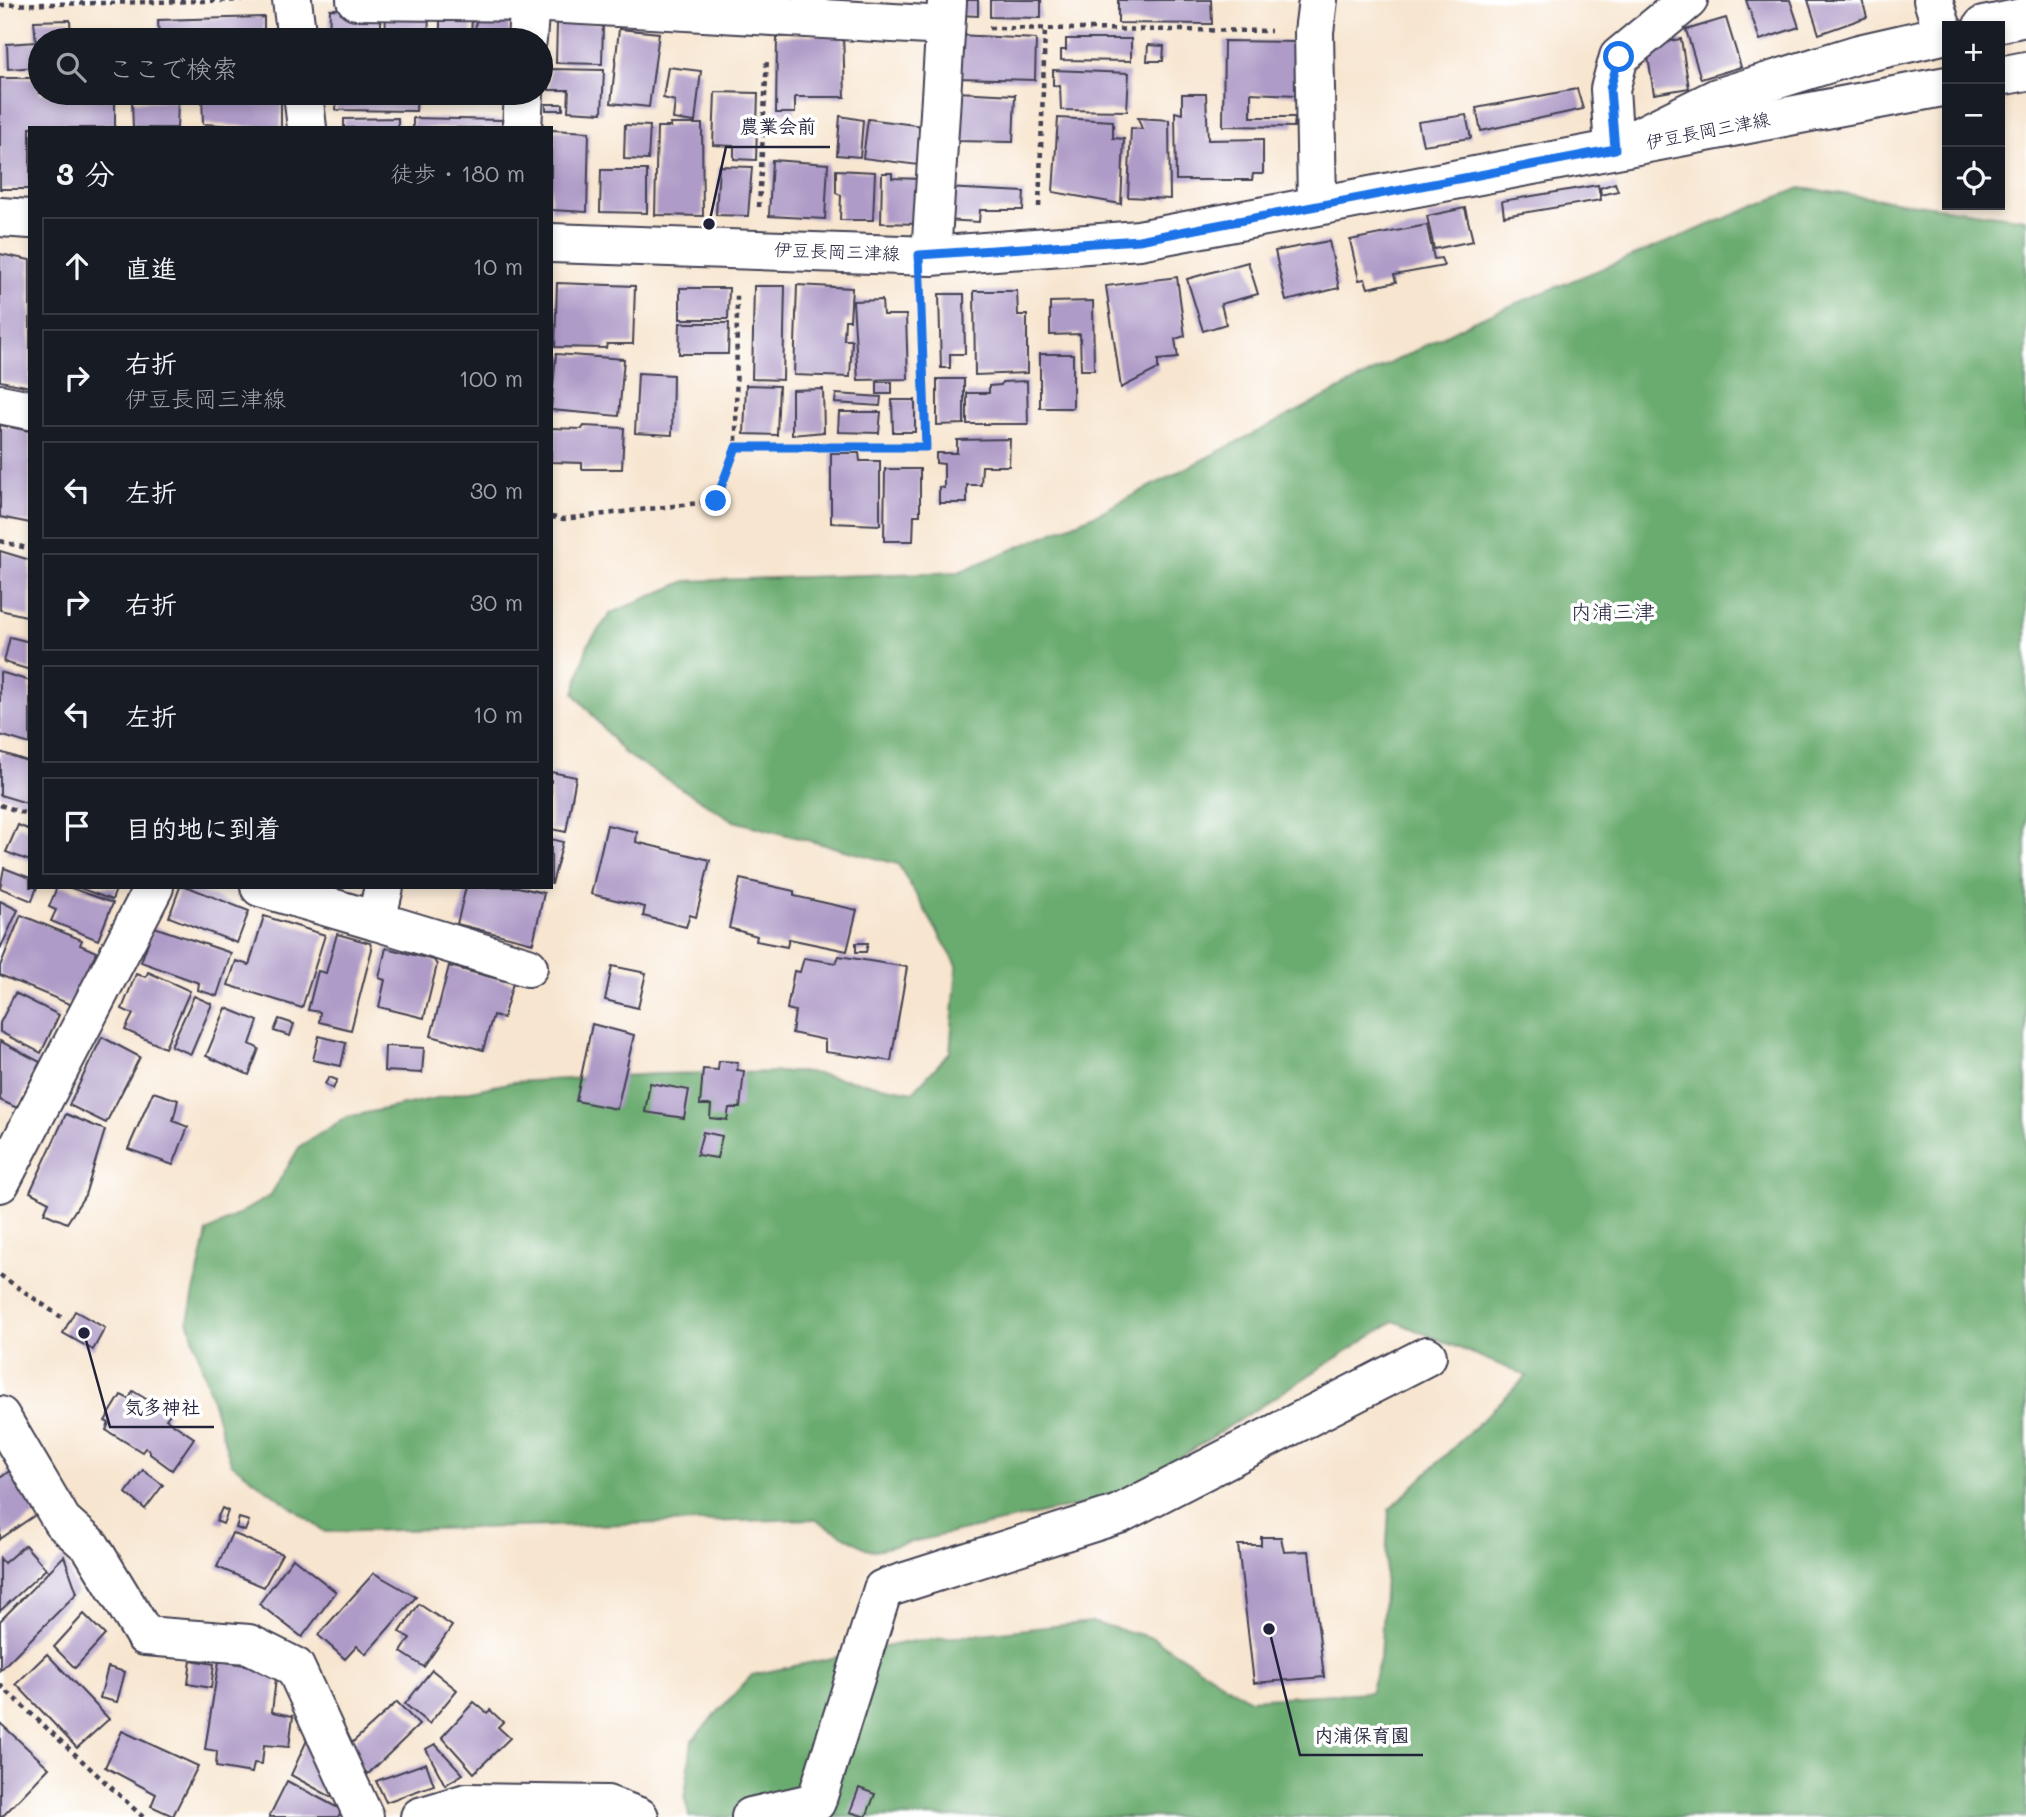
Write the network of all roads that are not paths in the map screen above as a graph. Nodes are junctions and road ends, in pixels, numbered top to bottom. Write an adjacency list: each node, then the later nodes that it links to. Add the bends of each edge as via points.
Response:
1 (292, 0): 10 (street)
2 (356, 0): 4 (street)
3 (1688, 0): 19 (street, via 1619,57 1610,89)
4 (530, 1): 5 (street, via 769,16); 11 (street)
5 (946, 13): 24 (street)
6 (1316, 16): 20 (street)
7 (2026, 17): 8 (street)
8 (2005, 21)
9 (1942, 23): 19 (street, via 1717,98)
10 (296, 28)
11 (528, 28)
12 (2026, 71): 13 (street)
13 (2005, 75)
14 (1942, 87): 19 (street, 伊豆長岡三津線)
15 (304, 105): 17 (street)
16 (523, 105): 18 (street)
17 (307, 126)
18 (522, 126)
19 (1615, 149): 20 (street, 伊豆長岡三津線)
20 (1317, 204): 24 (street, 伊豆長岡三津線, via 1139,240)
21 (0, 217): 22 (street)
22 (28, 219)
23 (553, 243): 24 (street, 伊豆長岡三津線)
24 (925, 256)
25 (0, 404): 26 (street)
26 (28, 410)
27 (152, 889): 31 (street)
28 (274, 889): 29 (street)
29 (380, 904): 30 (street)
30 (528, 967)
31 (0, 1183)
32 (1427, 1356): 37 (street, via 1119,1514 883,1589 816,1802)
33 (0, 1416): 34 (street, via 62,1521 91,1547 145,1636 249,1644 295,1667)
34 (364, 1817)
35 (420, 1817): 36 (street, via 467,1803 607,1805)
36 (639, 1817)
37 (751, 1817)

